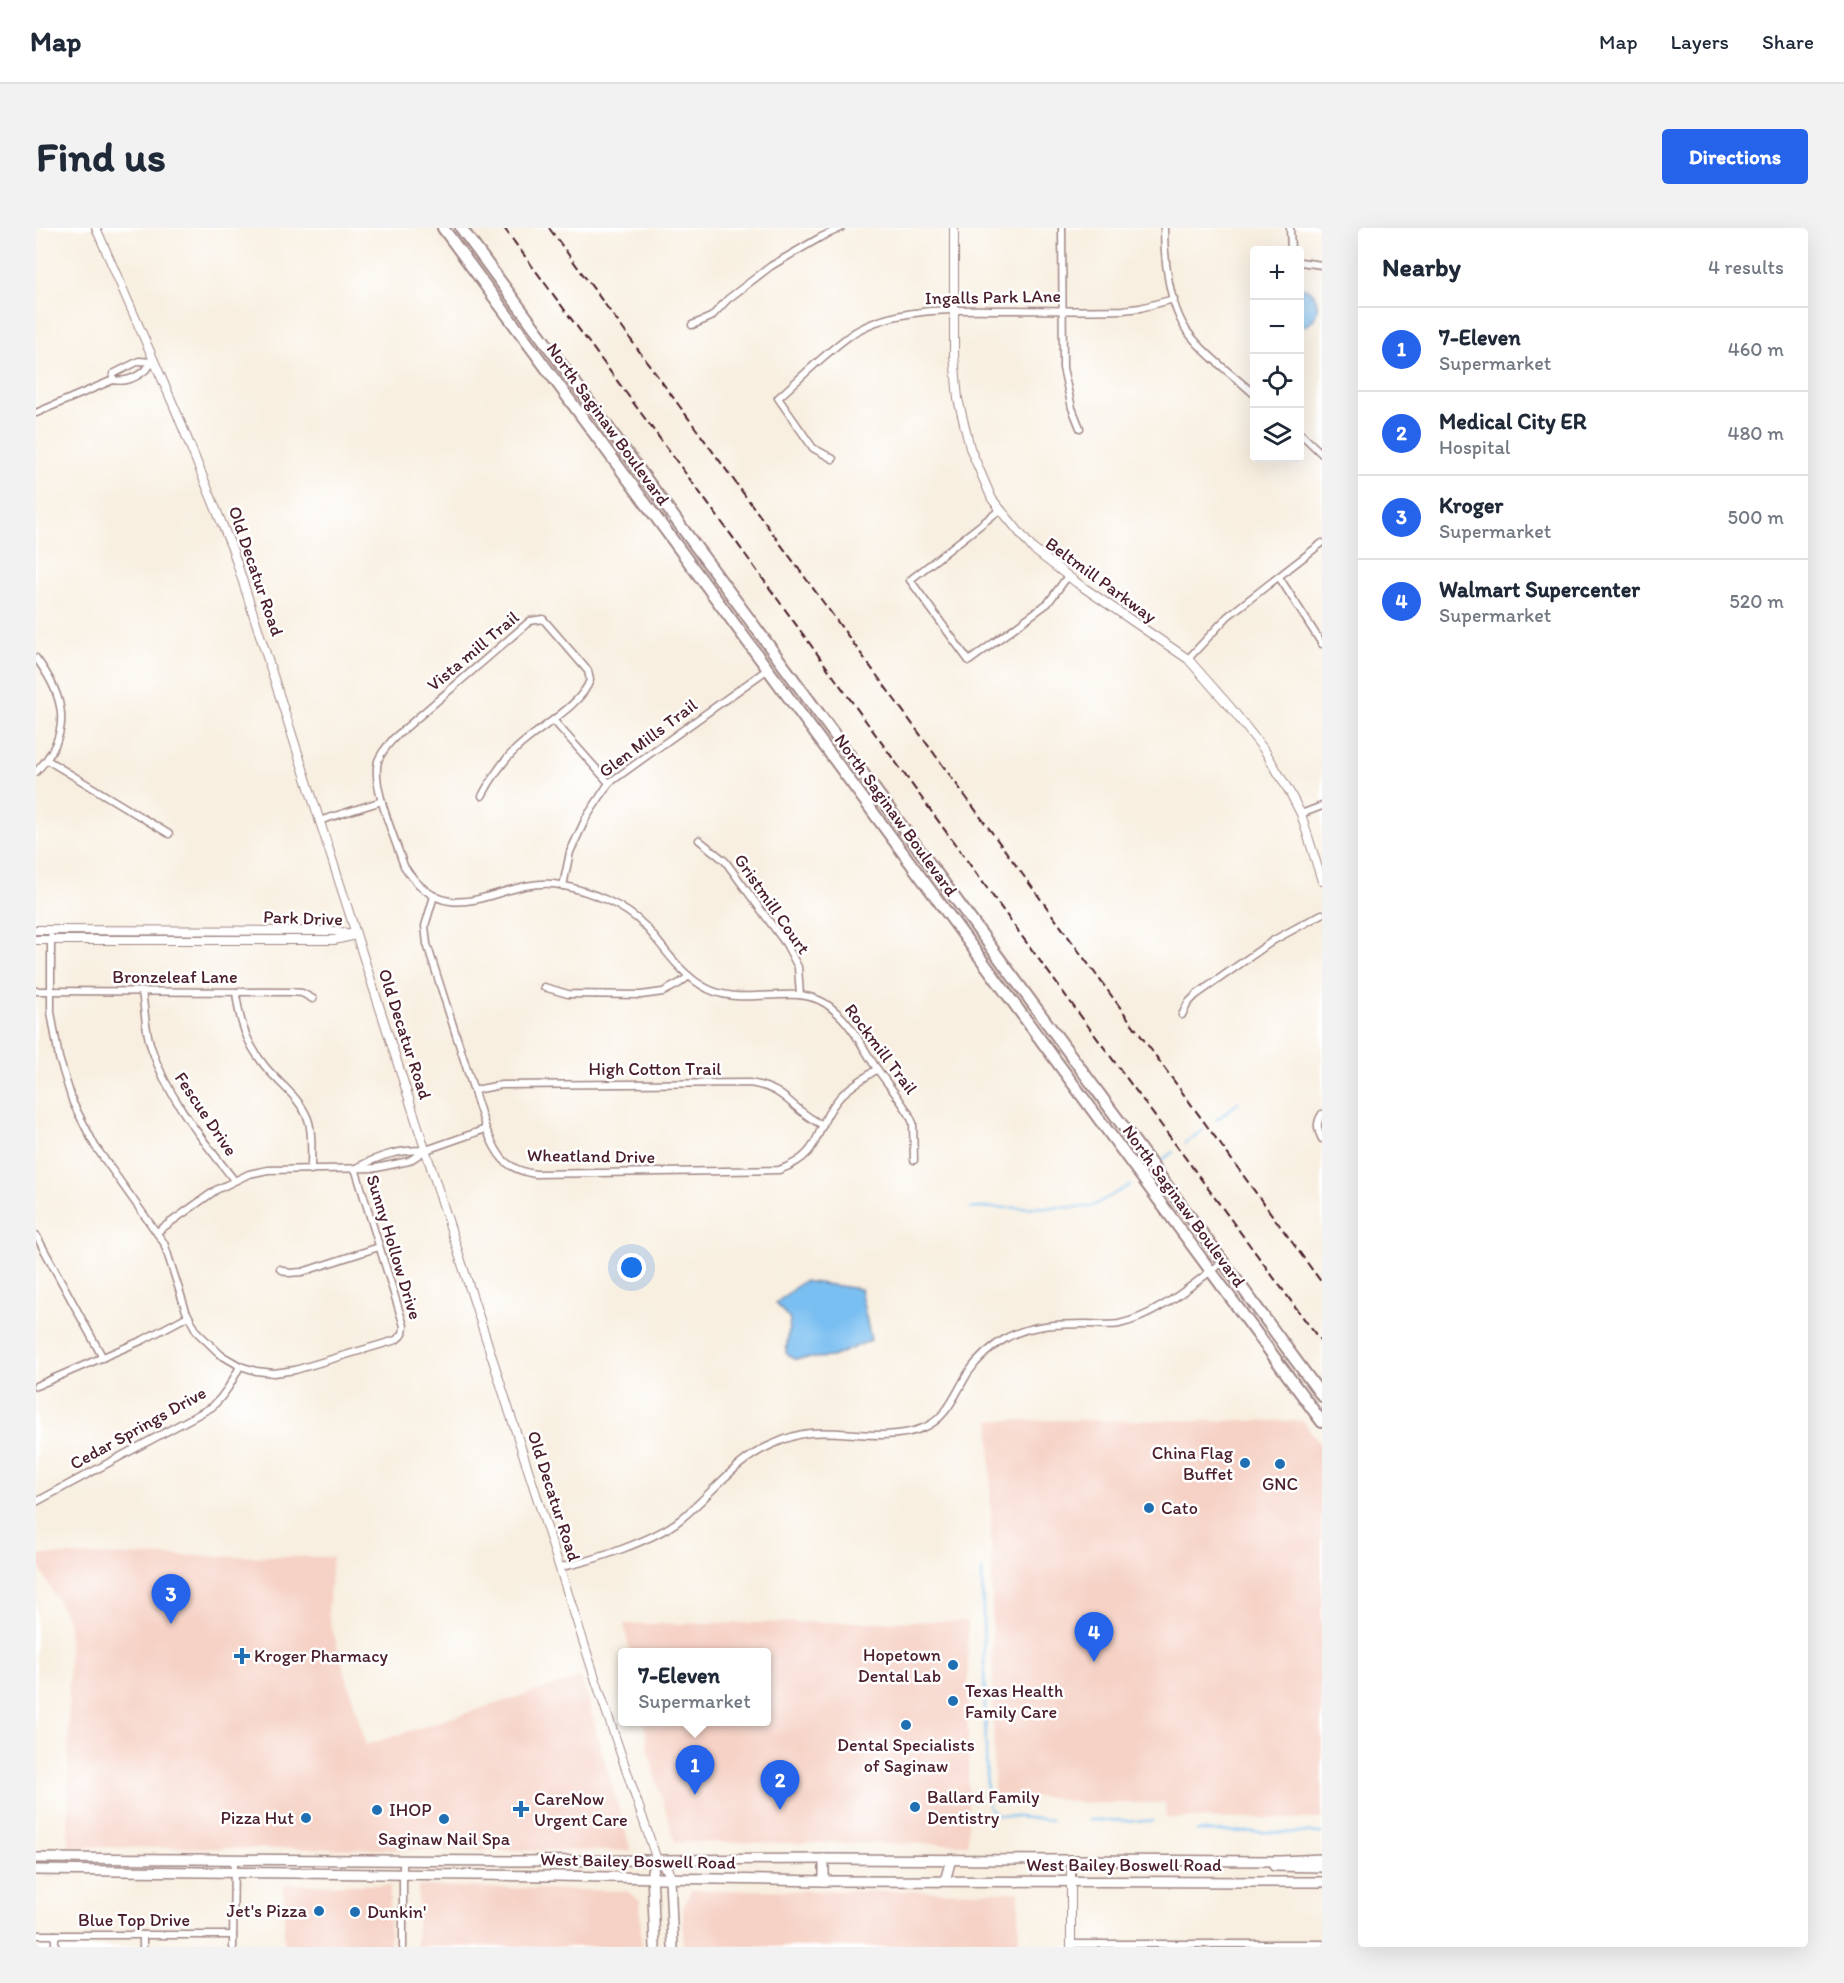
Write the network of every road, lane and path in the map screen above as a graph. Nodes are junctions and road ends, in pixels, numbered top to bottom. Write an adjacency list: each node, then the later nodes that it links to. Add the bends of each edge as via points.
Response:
1 (96, 228): 16 (street, Old Decatur Road)
2 (443, 228): 31 (main road, North Saginaw Boulevard)
3 (461, 228): 75 (main road, North Saginaw Boulevard)
4 (841, 228): 15 (street, via 771,266 711,316)
5 (954, 228): 13 (street, Beltmill Parkway)
6 (1062, 228): 14 (street)
7 (1164, 228): 12 (street)
8 (1290, 228): 9 (street)
9 (1291, 246)
10 (1304, 263): 11 (street)
11 (1322, 265)
12 (1174, 299): 14 (street, Ingalls Park LAne, via 1123,310); 18 (street, via 1186,329)
13 (954, 310): 14 (street, Ingalls Park LAne); 23 (street, Ingalls Park LAne, via 896,317 856,332 778,398 813,448); 24 (street, Beltmill Parkway, via 954,355 970,448)
14 (1062, 310): 20 (street, via 1063,368)
15 (692, 325)
16 (153, 362): 17 (street, via 145,371 122,382); 17 (street, via 139,361 113,374); 40 (street, Old Decatur Road, via 233,551)
17 (113, 380): 19 (street)
18 (1250, 390)
19 (36, 413)
20 (1080, 428)
21 (1304, 438): 22 (street)
22 (1322, 454)
23 (833, 459)
24 (1000, 509): 26 (street, Beltmill Parkway, via 1033,549); 26 (street, via 910,580 969,661 1048,603)
25 (1322, 543): 27 (street)
26 (1068, 576): 30 (street, Beltmill Parkway)
27 (1279, 577): 28 (street); 30 (street, via 1228,616)
28 (1322, 644)
29 (36, 658): 33 (street, via 50,676 62,711 59,736)
30 (1188, 659): 39 (street, Beltmill Parkway, via 1264,751)
31 (768, 669): 35 (street, Glen Mills Trail); 77 (main road, North Saginaw Boulevard)
32 (554, 720): 35 (street); 36 (street, via 515,749); 37 (street, Vista mill Trail, via 590,680 588,671 543,619 530,621 394,738 378,763)
33 (47, 760): 34 (street); 41 (street)
34 (36, 772)
35 (609, 783): 44 (street, Glen Mills Trail, via 570,852)
36 (482, 796)
37 (382, 801): 40 (street); 45 (street, via 404,866)
38 (1322, 806): 39 (street)
39 (1301, 814): 43 (street, Beltmill Parkway)
40 (319, 821): 49 (street, Old Decatur Road)
41 (169, 834)
42 (699, 840): 58 (street, Gristmill Court, via 725,861 786,945 798,967)
43 (1322, 881)
44 (563, 886): 45 (street, Rockmill Trail, via 536,884 475,901); 52 (street, Rockmill Trail, via 632,914)
45 (434, 896): 62 (street, Wheatland Drive, via 426,926 428,944)
46 (1322, 914): 60 (street, via 1274,940 1196,995)
47 (36, 930): 48 (street, Park Drive)
48 (51, 930): 49 (street, Park Drive, via 336,931); 51 (street)
49 (356, 935): 51 (street, Park Drive, via 334,940); 67 (street, Old Decatur Road)
50 (36, 940): 51 (street, Park Drive)
51 (51, 940): 55 (street)
52 (689, 976): 53 (street, via 663,992 641,995 568,994); 58 (street, Rockmill Trail, via 723,995)
53 (544, 987)
54 (36, 991): 55 (street, Bronzeleaf Lane)
55 (50, 992): 56 (street, Bronzeleaf Lane); 72 (street, via 59,1058 74,1103 95,1146)
56 (142, 992): 57 (street, Bronzeleaf Lane); 71 (street, Fescue Drive, via 150,1045 165,1082)
57 (236, 992): 59 (street, Bronzeleaf Lane, via 291,992); 70 (street, via 238,1018 248,1040 306,1115)
58 (800, 995): 61 (street, Rockmill Trail, via 836,1011)
59 (314, 999)
60 (1182, 1015)
61 (877, 1069): 64 (street, Wheatland Drive, via 841,1096); 68 (street, Rockmill Trail, via 913,1123)
62 (475, 1090): 64 (street, High Cotton Trail, via 501,1085 749,1083 771,1088); 65 (street, Wheatland Drive)
63 (1322, 1114): 66 (street, via 1318,1121)
64 (823, 1125): 65 (street, Wheatland Drive, via 813,1148 803,1159 766,1172 535,1174 506,1163)
65 (486, 1129): 67 (street)
66 (1322, 1139)
67 (426, 1150): 69 (street, via 404,1150); 69 (street, via 409,1161); 85 (street, Old Decatur Road)
68 (914, 1160)
69 (355, 1168): 70 (street); 74 (street, Sunny Hollow Drive)
70 (311, 1170): 71 (street, via 268,1170)
71 (234, 1180): 72 (street)
72 (158, 1232): 78 (street)
73 (36, 1235): 79 (street)
74 (379, 1247): 76 (street, via 302,1272); 80 (street, Sunny Hollow Drive, via 404,1326 403,1334 396,1340 295,1370 256,1371)
75 (1223, 1262): 77 (street); 82 (main road, North Saginaw Boulevard)
76 (280, 1269)
77 (1211, 1271): 83 (main road, North Saginaw Boulevard); 85 (street, via 1162,1307 1134,1320 1116,1325 1050,1324 1008,1337 986,1352 969,1371 944,1414 924,1428 897,1434 794,1435 750,1455 679,1521 581,1564)
78 (188, 1316): 79 (street); 80 (street, via 209,1345)
79 (103, 1358): 81 (street)
80 (240, 1366): 84 (street, Cedar Springs Drive, via 212,1407)
81 (36, 1386)
82 (1322, 1396)
83 (1322, 1422)
84 (36, 1502)
85 (560, 1567): 92 (street, Old Decatur Road)
86 (36, 1858): 90 (main road, West Bailey Boswell Road)
87 (824, 1859): 88 (main road, West Bailey Boswell Road); 92 (main road, West Bailey Boswell Road); 102 (main road)
88 (951, 1859): 93 (main road, West Bailey Boswell Road); 103 (main road)
89 (1322, 1859): 94 (main road, West Bailey Boswell Road)
90 (234, 1860): 91 (main road, West Bailey Boswell Road); 97 (street)
91 (403, 1860): 92 (main road, West Bailey Boswell Road); 98 (street)
92 (657, 1860): 100 (main road); 101 (main road, Old Decatur Road, via 668,1870)
93 (1071, 1860): 94 (main road, West Bailey Boswell Road); 104 (street)
94 (1239, 1860): 95 (main road, West Bailey Boswell Road, via 1275,1867)
95 (1322, 1867)
96 (36, 1870): 97 (main road, West Bailey Boswell Road)
97 (233, 1873): 98 (main road, West Bailey Boswell Road); 110 (street)
98 (403, 1874): 100 (main road, West Bailey Boswell Road); 116 (street)
99 (1322, 1877): 105 (main road, West Bailey Boswell Road)
100 (652, 1878): 101 (main road, West Bailey Boswell Road); 117 (main road)
101 (670, 1878): 102 (main road, West Bailey Boswell Road); 118 (main road)
102 (824, 1881): 103 (main road, West Bailey Boswell Road)
103 (945, 1881): 104 (main road, West Bailey Boswell Road)
104 (1071, 1881): 105 (main road, West Bailey Boswell Road); 112 (street)
105 (1239, 1882): 106 (main road, West Bailey Boswell Road)
106 (1322, 1882)
107 (36, 1935): 108 (street, Blue Top Drive)
108 (55, 1935): 109 (street, Blue Top Drive); 113 (street)
109 (143, 1935): 110 (street, Blue Top Drive); 114 (street)
110 (233, 1935): 115 (street)
111 (1322, 1944): 112 (street)
112 (1071, 1946)
113 (55, 1947)
114 (143, 1947)
115 (233, 1947)
116 (403, 1947)
117 (655, 1947)
118 (673, 1947)

